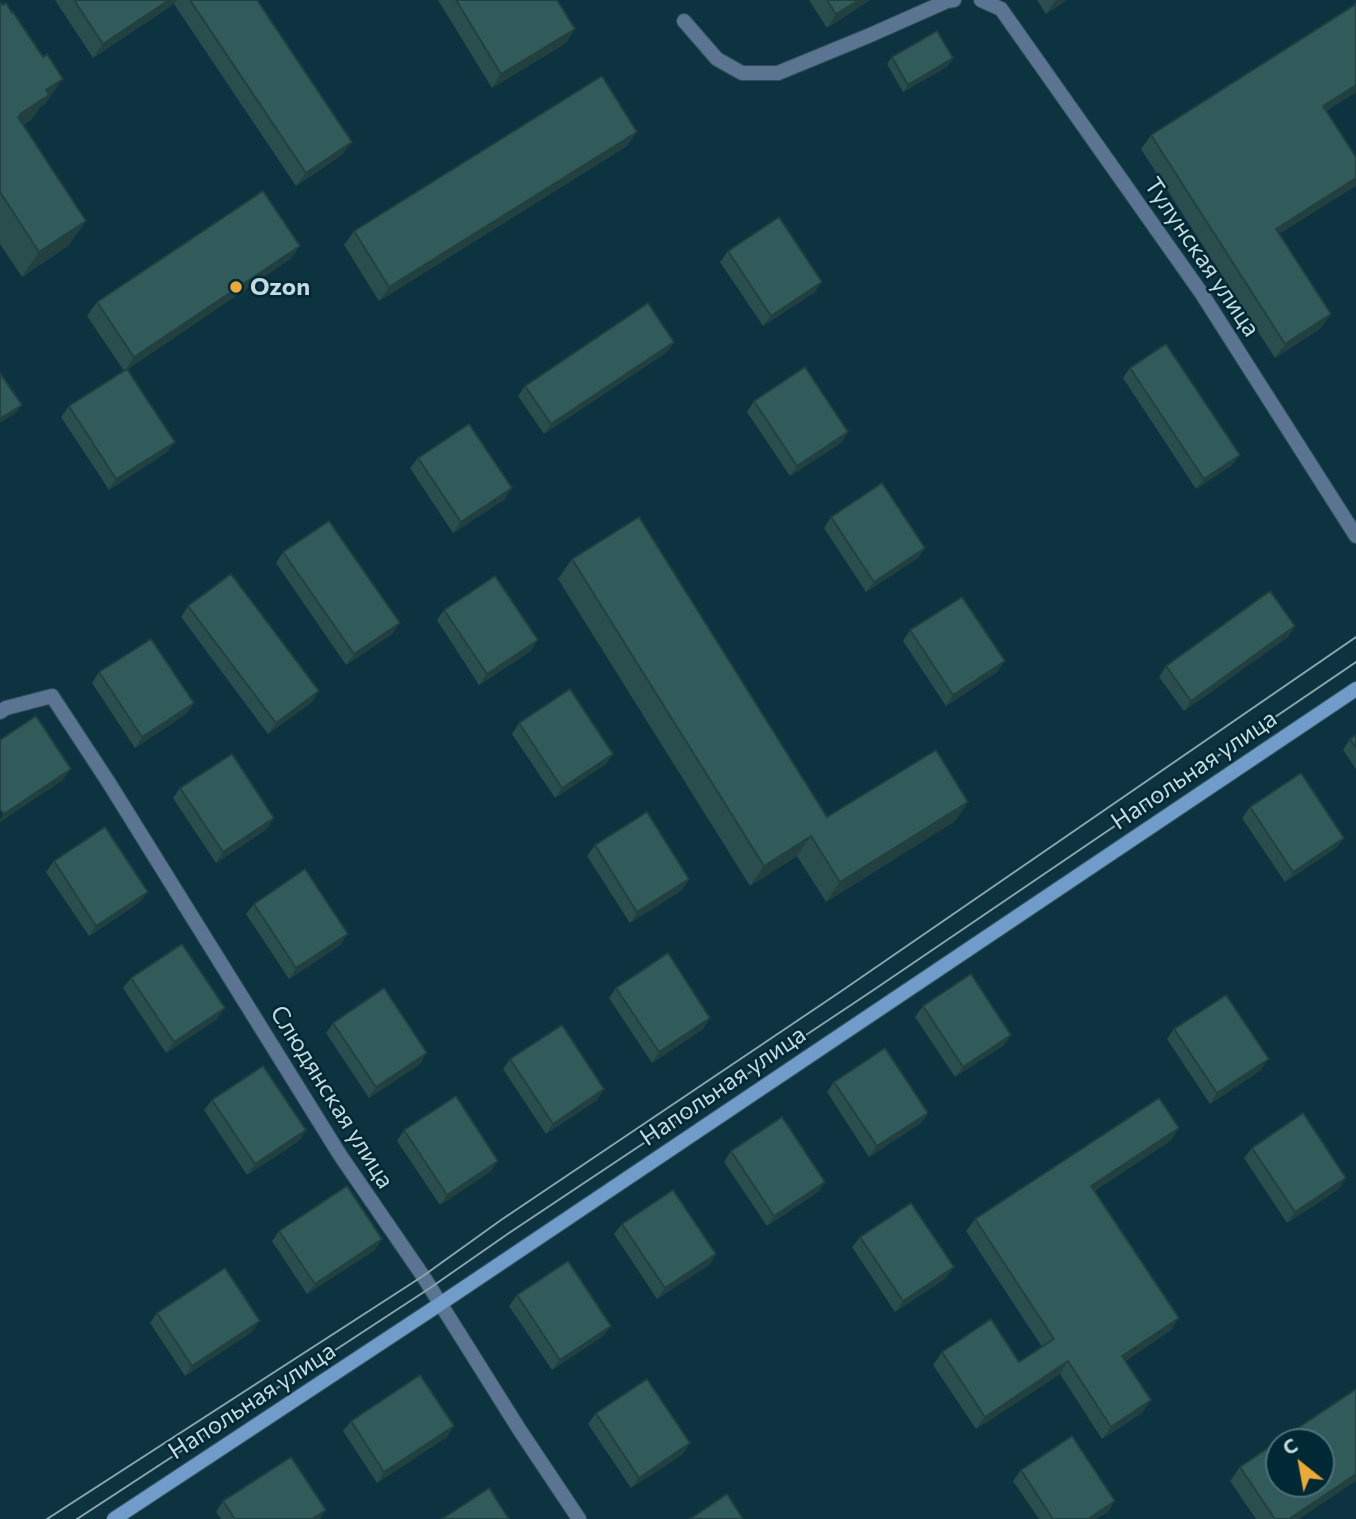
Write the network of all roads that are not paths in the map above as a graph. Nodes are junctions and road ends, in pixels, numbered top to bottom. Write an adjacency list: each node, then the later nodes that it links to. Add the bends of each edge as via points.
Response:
1 (954, 0): 3 (street, via 778,73 742,73 717,59)
2 (981, 0): 4 (street, Тулунская улица, via 1001,9 1202,293)
3 (684, 20)
4 (1356, 536)
5 (1356, 689): 7 (street, Напольная улица)
6 (0, 712): 7 (street, Слюдянская улица, via 52,696 340,1155)
7 (440, 1304): 8 (street, Напольная улица); 9 (street, Слюдянская улица)
8 (114, 1519)
9 (579, 1519)

